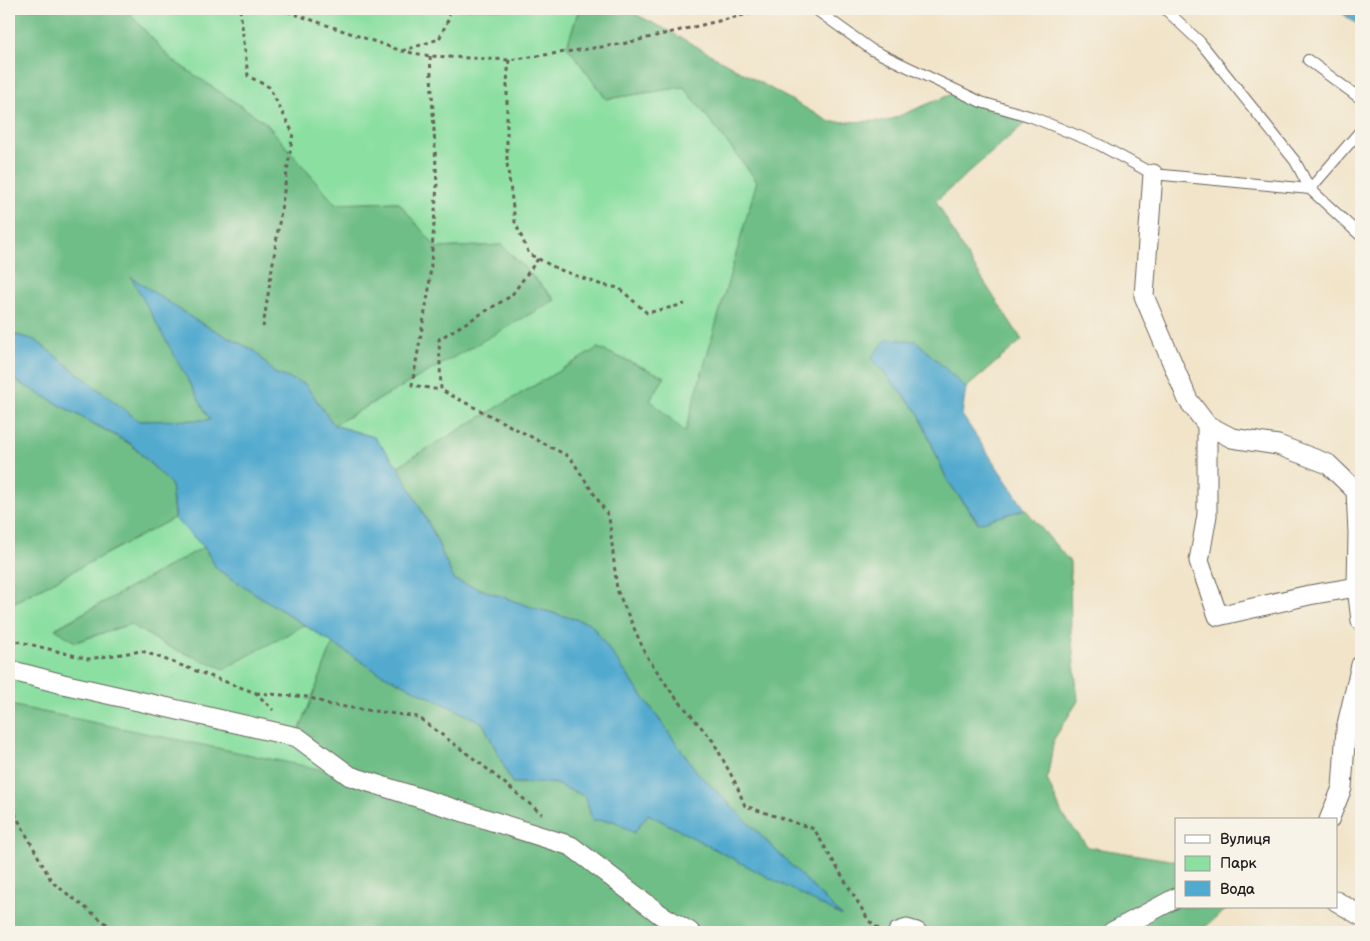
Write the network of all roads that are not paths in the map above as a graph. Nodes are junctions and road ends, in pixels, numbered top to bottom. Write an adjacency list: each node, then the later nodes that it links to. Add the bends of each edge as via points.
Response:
1 (815, 9): 6 (lane, via 872,50 981,102 1032,117 1098,144)
2 (1165, 9): 7 (lane, via 1200,42 1295,161)
3 (1308, 60): 4 (lane)
4 (1361, 99)
5 (1361, 130): 7 (lane)
6 (1153, 174): 7 (lane); 9 (street, via 1144,296 1188,400)
7 (1310, 189): 8 (lane)
8 (1361, 236)
9 (1207, 425): 10 (street, via 1232,438 1278,445 1328,464 1356,490); 10 (street, via 1207,515 1199,561 1218,616)
10 (1357, 587): 11 (street)
11 (1361, 621)
12 (1361, 665): 14 (street, via 1346,729 1342,788)
13 (9, 670): 18 (street, via 297,737 350,776 571,846 661,915)
14 (1330, 818)
15 (1175, 899): 21 (street)
16 (1338, 902): 17 (street)
17 (1361, 916)
18 (690, 932)
19 (898, 932): 20 (street, via 907,929)
20 (917, 932)
21 (1112, 932)

